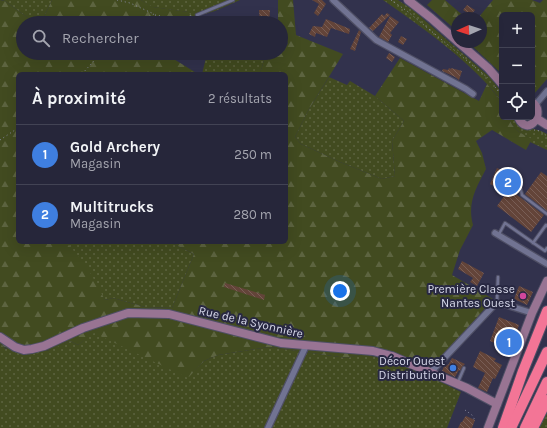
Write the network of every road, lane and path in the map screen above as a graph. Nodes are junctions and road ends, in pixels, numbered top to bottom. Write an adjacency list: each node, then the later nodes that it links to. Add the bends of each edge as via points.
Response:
1 (117, 0): 7 (path)
2 (131, 0): 7 (path)
3 (233, 0): 9 (lane)
4 (333, 0): 20 (street, via 376,40)
5 (391, 0): 17 (path, via 408,11)
6 (408, 0): 13 (street)
7 (130, 4): 8 (path)
8 (154, 14): 10 (path); 11 (path)
9 (197, 15): 12 (path)
10 (150, 16)
11 (164, 16)
12 (192, 16)
13 (451, 36)
14 (464, 48): 18 (street, via 488,68)
15 (95, 60): 16 (path)
16 (84, 72)
17 (490, 80)
18 (498, 85)
19 (547, 91): 21 (street)
20 (473, 94)
21 (535, 102)
22 (535, 104): 24 (street, via 540,109)
23 (520, 120): 24 (street, via 529,125)
24 (539, 120): 25 (street)
25 (547, 125)
26 (16, 129): 27 (path)
27 (0, 140)
28 (520, 187): 29 (lane, via 522,195)
29 (547, 214)
30 (547, 226): 32 (lane)
31 (497, 234): 32 (lane, via 506,223); 34 (street)
32 (533, 243): 33 (lane, via 545,251)
33 (547, 248)
34 (547, 264)
35 (498, 278): 37 (lane)
36 (547, 281): 39 (street)
37 (497, 302): 39 (street); 44 (street)
38 (547, 311): 53 (highway)
39 (532, 313): 48 (street)
40 (0, 338): 41 (street, Rue de la Syonnière, via 15,347 32,349 128,313 169,314 281,343)
41 (306, 346): 44 (street, Rue de la Syonnière, via 373,351); 51 (street)
42 (547, 352): 54 (highway)
43 (464, 368): 46 (lane)
44 (431, 372): 46 (street, Rue de la Syonnière)
45 (547, 382): 55 (highway)
46 (457, 384): 48 (street, Rue de la Syonnière)
47 (547, 400): 56 (highway)
48 (497, 404): 52 (street)
49 (465, 410): 50 (path)
50 (475, 420)
51 (268, 428)
52 (488, 428)
53 (503, 428)
54 (511, 428)
55 (525, 428)
56 (533, 428)

